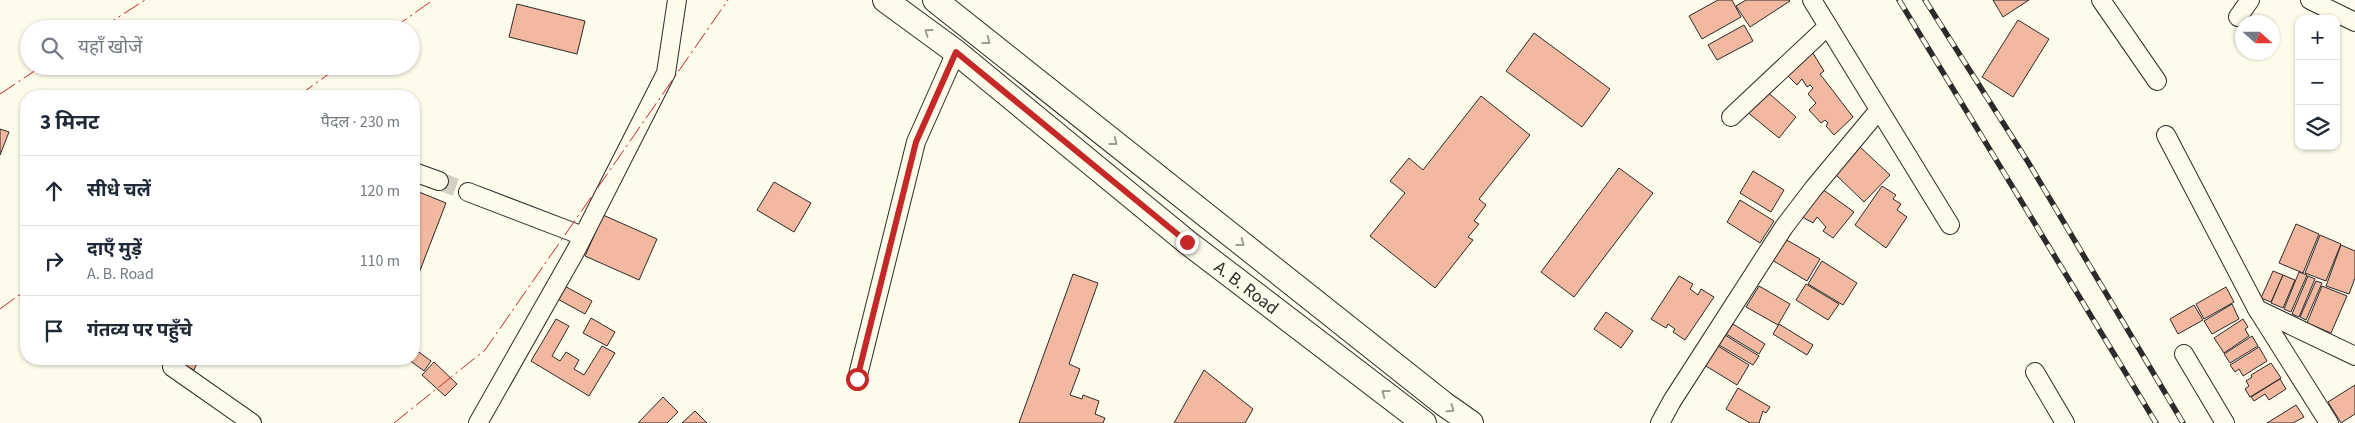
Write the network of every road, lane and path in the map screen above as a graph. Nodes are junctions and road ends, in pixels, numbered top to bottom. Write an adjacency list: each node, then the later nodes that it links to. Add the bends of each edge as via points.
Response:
1 (677, 0): 20 (street, via 666,73)
2 (885, 0): 11 (main road, A. B. Road, one-way to 2)
3 (935, 0): 30 (main road, A. B. Road, one-way to 30)
4 (1812, 0): 10 (street)
5 (2101, 0): 12 (street)
6 (2250, 0): 8 (street)
7 (2310, 0): 9 (street)
8 (2239, 15)
9 (2355, 22)
10 (1828, 26): 13 (street); 14 (street)
11 (956, 52): 26 (street, via 916,142); 29 (main road, A. B. Road, one-way to 11, via 1187,242)
12 (2157, 82)
13 (1878, 111): 19 (street); 31 (street, via 1784,227)
14 (1731, 118)
15 (2166, 136): 21 (street)
16 (420, 174): 17 (street)
17 (439, 181)
18 (468, 192): 20 (street)
19 (1950, 225)
20 (583, 236): 27 (street)
21 (2257, 309): 23 (street); 34 (street)
22 (2184, 354): 33 (street)
23 (2355, 356)
24 (172, 367): 28 (street)
25 (2035, 372): 32 (street)
26 (857, 379)
27 (480, 422)
28 (252, 423)
29 (1424, 423)
30 (1471, 423)
31 (1660, 423)
32 (2064, 423)
33 (2226, 423)
34 (2329, 423)

